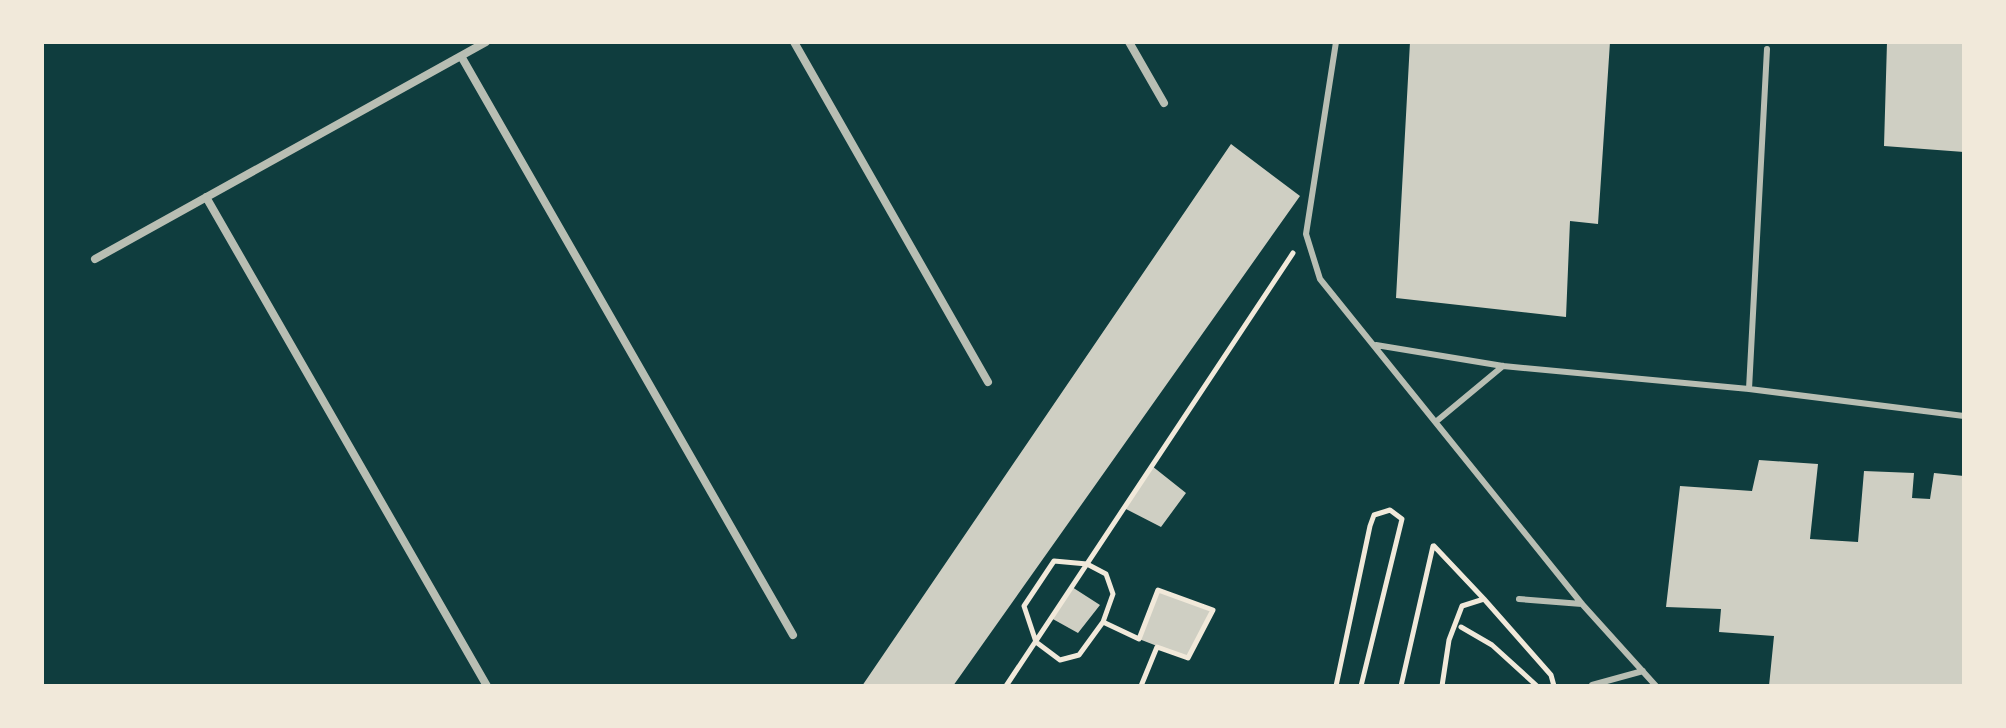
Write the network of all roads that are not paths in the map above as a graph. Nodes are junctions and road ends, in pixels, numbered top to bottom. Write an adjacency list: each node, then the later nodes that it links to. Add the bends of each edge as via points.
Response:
1 (486, 42): 6 (street)
2 (794, 42): 12 (street)
3 (1129, 42): 7 (street)
4 (1336, 42): 10 (lane, via 1306,234 1320,279)
5 (1767, 49): 13 (lane)
6 (461, 56): 8 (street); 18 (street)
7 (1164, 103)
8 (206, 197): 9 (street); 21 (street)
9 (95, 259)
10 (1375, 345): 11 (lane); 15 (lane)
11 (1503, 366): 13 (lane); 15 (lane)
12 (988, 382)
13 (1749, 389): 14 (lane)
14 (1964, 416)
15 (1438, 420): 17 (lane)
16 (1519, 599): 17 (lane)
17 (1582, 604): 19 (lane)
18 (793, 635)
19 (1643, 671): 20 (lane); 22 (lane)
20 (1592, 685)
21 (487, 686)
22 (1656, 686)

